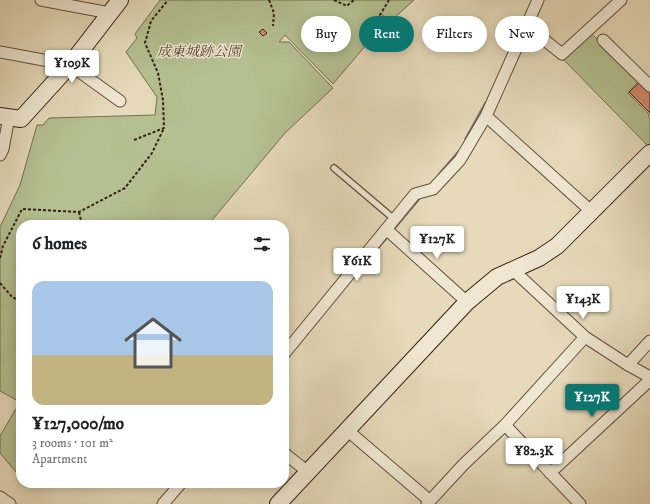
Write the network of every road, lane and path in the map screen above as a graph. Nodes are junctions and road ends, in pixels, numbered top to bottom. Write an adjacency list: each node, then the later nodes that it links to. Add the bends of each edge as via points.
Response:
1 (41, 0): 10 (street)
2 (120, 0): 10 (street)
3 (168, 0): 23 (path, via 151,21 145,44 158,73 163,100)
4 (269, 0): 13 (path, via 274,13)
5 (334, 0): 6 (path, via 347,6)
6 (354, 0)
7 (389, 0): 11 (path, via 380,15)
8 (538, 0): 12 (street)
9 (622, 0): 15 (street, via 562,54)
10 (110, 13): 18 (street)
11 (382, 16)
12 (530, 16)
13 (273, 26)
14 (603, 40): 19 (street)
15 (549, 44)
16 (0, 52): 18 (street)
17 (514, 52): 22 (street)
18 (70, 65): 20 (street); 21 (street, via 21,119)
19 (650, 86)
20 (120, 101)
21 (4, 116): 26 (street, via 3,149)
22 (486, 116): 29 (street); 30 (street, via 460,160 433,188 415,194)
23 (164, 128): 24 (path); 28 (path, via 152,154 125,188)
24 (134, 140)
25 (650, 153): 29 (street)
26 (0, 155)
27 (334, 168): 30 (lane)
28 (79, 212): 31 (path, via 22,209); 32 (path)
29 (592, 212): 36 (street, via 556,246 539,258)
30 (394, 219): 34 (street)
31 (16, 220)
32 (81, 220)
33 (16, 221): 35 (path)
34 (389, 232): 39 (street); 42 (street)
35 (0, 258)
36 (512, 269): 39 (street, via 497,277); 40 (street)
37 (0, 283): 38 (path)
38 (16, 298)
39 (467, 302): 47 (street)
40 (585, 337): 43 (street); 46 (street)
41 (650, 341): 43 (street)
42 (289, 348)
43 (628, 365): 44 (street)
44 (650, 376)
45 (650, 380): 50 (street)
46 (506, 425): 50 (street); 53 (street, via 464,464)
47 (347, 430): 49 (street); 53 (street)
48 (289, 457): 49 (street)
49 (308, 472): 56 (street)
50 (550, 473): 57 (street)
51 (177, 488): 55 (street)
52 (0, 497): 54 (street)
53 (428, 503)
54 (10, 504)
55 (163, 504)
56 (278, 504)
57 (580, 504)

